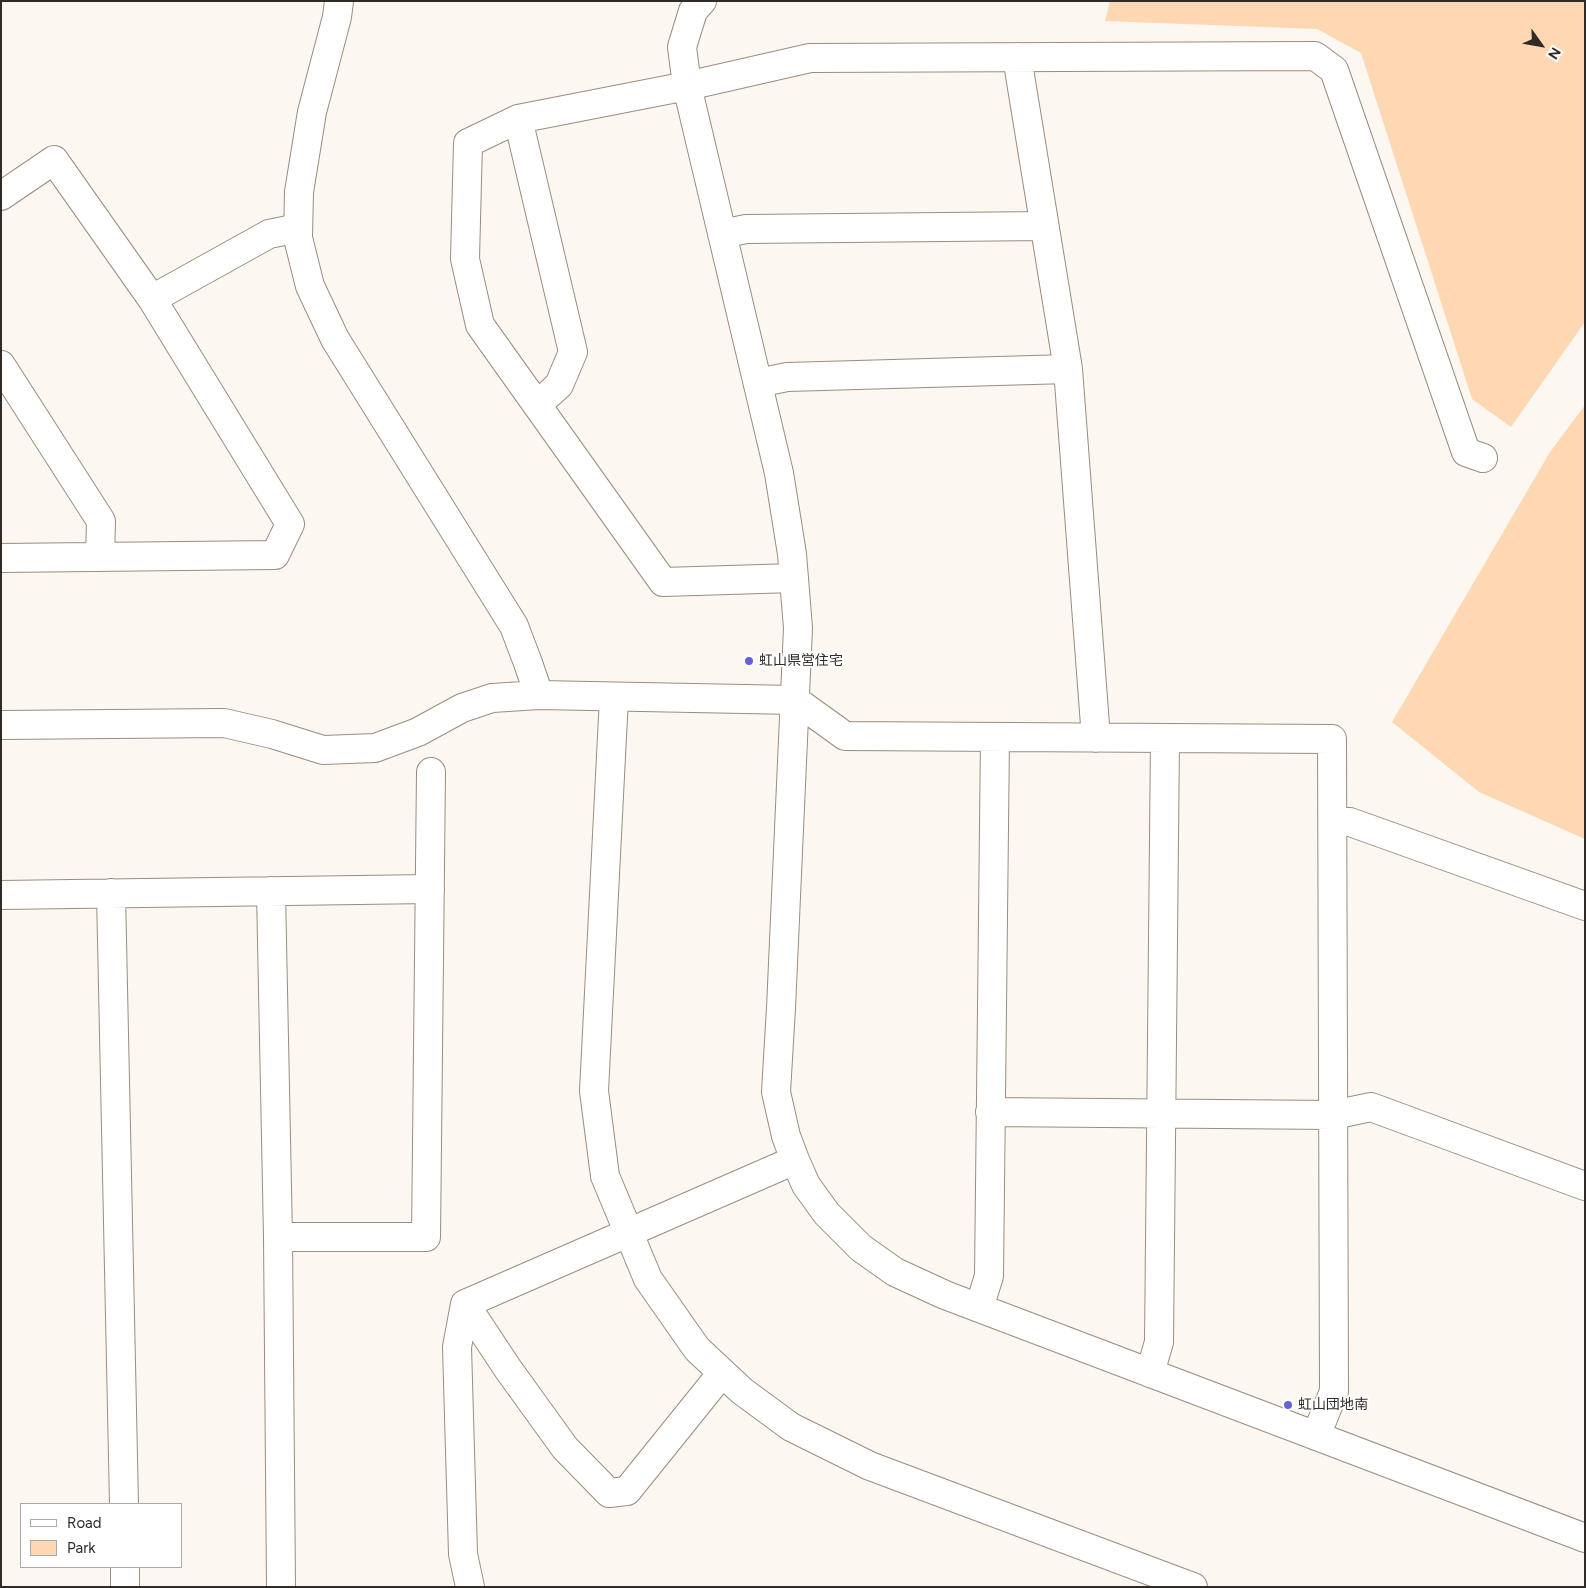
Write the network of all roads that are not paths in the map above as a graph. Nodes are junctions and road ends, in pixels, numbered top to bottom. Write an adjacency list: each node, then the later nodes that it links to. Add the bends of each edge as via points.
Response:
1 (338, 1): 8 (street, via 337,17 312,112 299,192)
2 (702, 1): 4 (street, via 693,11 682,47)
3 (1017, 57): 4 (street, via 810,58); 7 (street); 15 (street, via 1315,56 1334,70 1466,452)
4 (687, 86): 5 (street); 9 (street)
5 (518, 119): 14 (street, via 573,352 559,385); 14 (street, via 468,143 465,259 480,325)
6 (1, 196): 10 (street, via 54,160)
7 (1044, 226): 9 (street, via 746,229); 12 (street)
8 (298, 228): 10 (street, via 269,234); 19 (street, via 310,286 336,339 514,626)
9 (722, 234): 13 (street)
10 (152, 299): 16 (street, via 290,524 275,555)
11 (1, 365): 16 (street, via 100,521)
12 (1068, 369): 13 (street, via 787,377); 24 (street)
13 (758, 383): 18 (street, via 779,473)
14 (537, 405): 18 (street, via 663,582)
15 (1483, 458)
16 (100, 557): 17 (street)
17 (1, 558)
18 (794, 578): 21 (street, via 798,628)
19 (539, 695): 20 (street); 22 (street, via 492,698 462,708 418,732 375,748 323,750 224,723)
20 (614, 698): 21 (street); 38 (street, via 594,1091 605,1176)
21 (795, 700): 23 (street, via 845,736); 36 (street, via 776,1092)
22 (1, 725)
23 (995, 737): 24 (street); 33 (street)
24 (1096, 738): 25 (street)
25 (1165, 738): 27 (street, via 1332,739); 34 (street)
26 (431, 772): 28 (street)
27 (1332, 822): 32 (street, via 1350,822); 35 (street)
28 (430, 889): 29 (street); 39 (street, via 426,1237)
29 (271, 891): 30 (street); 39 (street)
30 (111, 893): 31 (street); 45 (street)
31 (1, 895)
32 (1585, 906)
33 (990, 1112): 34 (street); 41 (street, via 989,1276)
34 (1162, 1113): 35 (street); 43 (street, via 1159,1342)
35 (1333, 1115): 37 (street, via 1371,1107); 44 (street, via 1334,1391)
36 (795, 1160): 38 (street); 41 (street, via 806,1185 827,1214 861,1248 895,1272)
37 (1585, 1186)
38 (628, 1232): 40 (street); 42 (street, via 648,1279 697,1348)
39 (278, 1237): 49 (street)
40 (465, 1304): 42 (street, via 565,1448 609,1493 627,1490); 50 (street, via 457,1347 463,1554)
41 (980, 1308): 43 (street)
42 (722, 1373): 51 (street, via 791,1427 870,1466)
43 (1150, 1373): 44 (street)
44 (1316, 1436): 46 (street)
45 (124, 1503)
46 (1585, 1538)
47 (125, 1568): 48 (street)
48 (125, 1587)
49 (281, 1587)
50 (470, 1587)
51 (1193, 1587)

